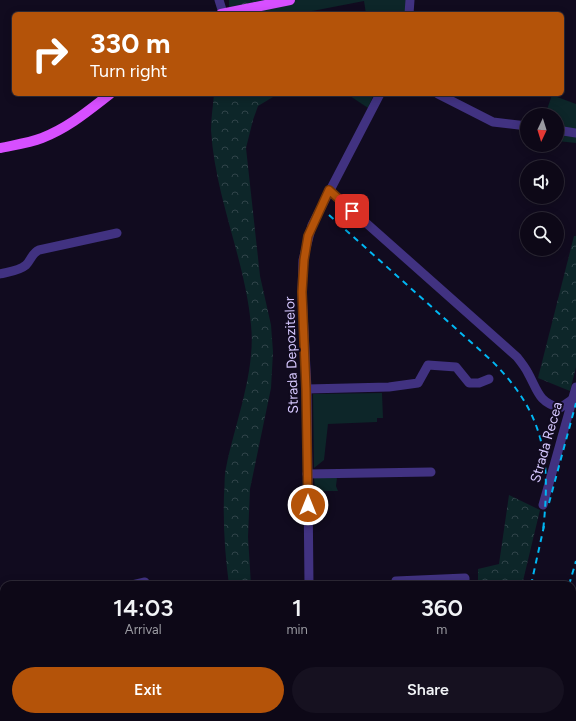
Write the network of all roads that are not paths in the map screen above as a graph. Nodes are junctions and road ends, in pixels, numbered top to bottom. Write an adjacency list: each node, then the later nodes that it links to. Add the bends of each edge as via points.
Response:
1 (219, 0): 4 (street)
2 (290, 0): 5 (main road)
3 (410, 0): 6 (street)
4 (222, 12)
5 (232, 12)
6 (408, 12)
7 (107, 96): 13 (main road, via 62,129 42,138)
8 (379, 96): 14 (street, Strada Depozitelor)
9 (442, 96): 10 (street, via 493,122)
10 (520, 125)
11 (564, 131): 12 (street)
12 (576, 133)
13 (0, 148)
14 (329, 190): 19 (street, Strada Depozitelor, via 308,236 304,260 302,292); 20 (street, via 517,357 528,371 537,393 549,405 560,408)
15 (117, 233): 16 (street, via 38,250 20,269)
16 (0, 274)
17 (489, 379): 19 (street, via 469,383 456,367 428,365 418,383 389,387)
18 (576, 386): 20 (street, Strada Recea)
19 (306, 389): 22 (street, Strada Depozitelor)
20 (573, 399): 23 (street, Strada Recea)
21 (431, 472): 22 (street)
22 (308, 474): 24 (street, Strada Depozitelor)
23 (542, 505)
24 (309, 581)
25 (396, 581): 26 (street, via 465,578)
26 (465, 581)

